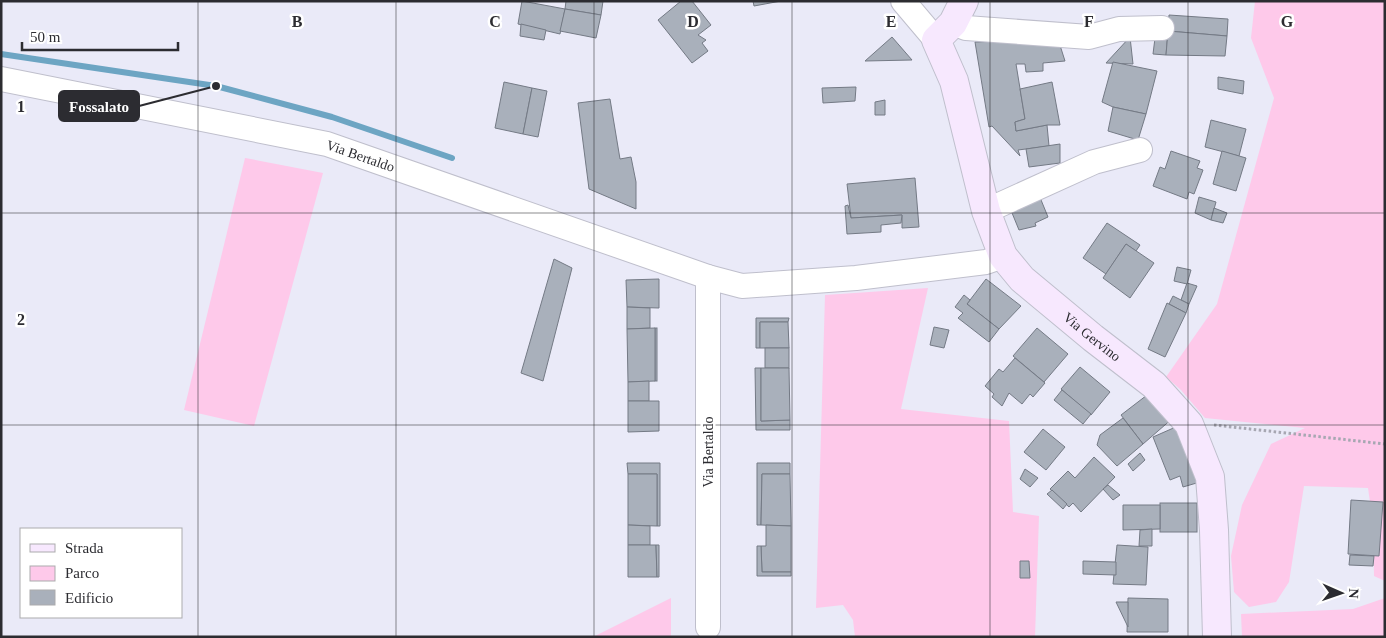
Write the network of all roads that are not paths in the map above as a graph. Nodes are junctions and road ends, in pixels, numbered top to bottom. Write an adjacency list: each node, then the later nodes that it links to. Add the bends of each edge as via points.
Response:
1 (904, 1): 2 (street)
2 (951, 21): 3 (street, via 974,29 1089,37 1119,29); 6 (street, Via Gervino, via 954,81)
3 (1162, 28)
4 (1, 79): 8 (street, Via Bertaldo, via 327,144)
5 (1140, 150): 6 (street, via 1094,162)
6 (986, 211): 7 (street, Via Gervino)
7 (994, 259): 8 (street, Via Bertaldo, via 856,278 742,286); 10 (street, Via Gervino, via 1154,385 1189,424 1210,477)
8 (708, 277): 9 (street, Via Bertaldo)
9 (708, 626)
10 (1216, 637)

